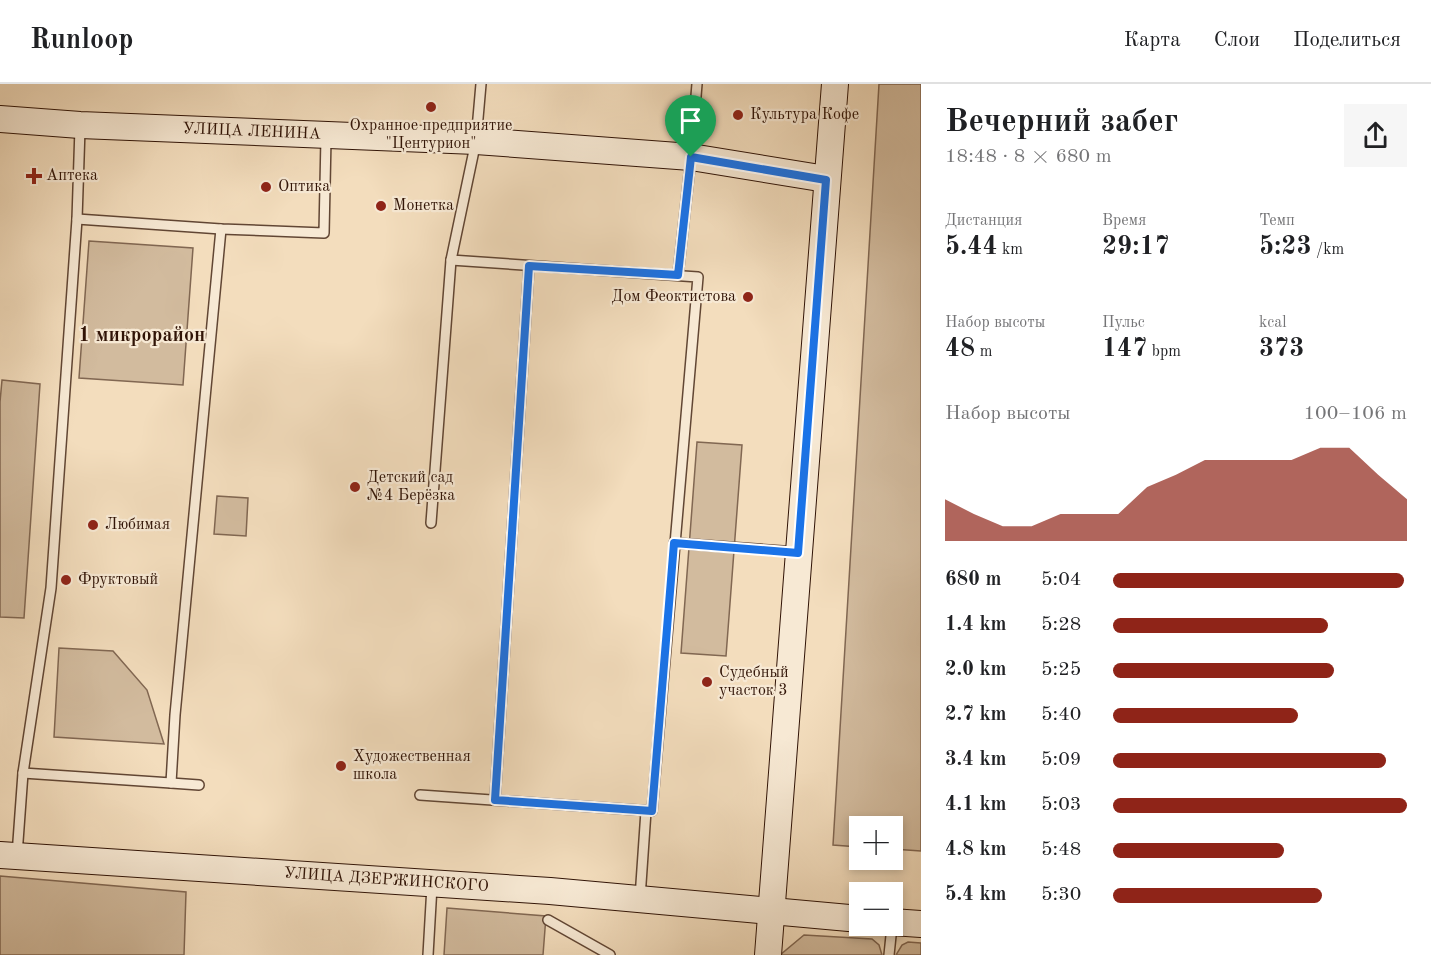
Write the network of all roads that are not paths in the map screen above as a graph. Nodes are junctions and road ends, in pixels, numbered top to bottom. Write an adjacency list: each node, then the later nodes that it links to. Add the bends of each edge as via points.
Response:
1 (481, 84): 7 (lane)
2 (697, 84): 8 (lane)
3 (835, 84): 9 (street)
4 (0, 119): 5 (street, УЛИЦА ЛЕНИНА)
5 (80, 125): 6 (street, УЛИЦА ЛЕНИНА); 10 (lane)
6 (326, 135): 7 (street, УЛИЦА ЛЕНИНА); 11 (lane, via 324,233)
7 (476, 141): 8 (street, УЛИЦА ЛЕНИНА); 12 (lane)
8 (691, 157): 9 (street, УЛИЦА ЛЕНИНА); 14 (lane)
9 (826, 180): 17 (street)
10 (77, 219): 11 (lane); 18 (lane, via 51,588)
11 (221, 229): 19 (lane)
12 (451, 260): 13 (lane); 15 (lane)
13 (529, 266): 14 (lane); 22 (lane)
14 (678, 275): 16 (lane, via 698,277)
15 (431, 523)
16 (674, 543): 17 (lane); 23 (lane, via 652,811)
17 (798, 553): 27 (street)
18 (23, 773): 19 (lane); 24 (lane)
19 (171, 783): 20 (lane)
20 (199, 785)
21 (420, 795): 22 (lane)
22 (495, 800): 23 (lane)
23 (646, 811): 26 (lane)
24 (9, 856): 25 (street, УЛИЦА ДЗЕРЖИНСКОГО)
25 (432, 884): 26 (street, УЛИЦА ДЗЕРЖИНСКОГО); 33 (lane)
26 (640, 899): 27 (street, УЛИЦА ДЗЕРЖИНСКОГО)
27 (772, 911): 28 (street, УЛИЦА ДЗЕРЖИНСКОГО); 35 (street)
28 (849, 918)
29 (548, 920): 34 (lane)
30 (903, 924): 31 (street)
31 (921, 924)
32 (891, 936): 36 (lane)
33 (428, 955)
34 (610, 955)
35 (768, 955)
36 (889, 955)

